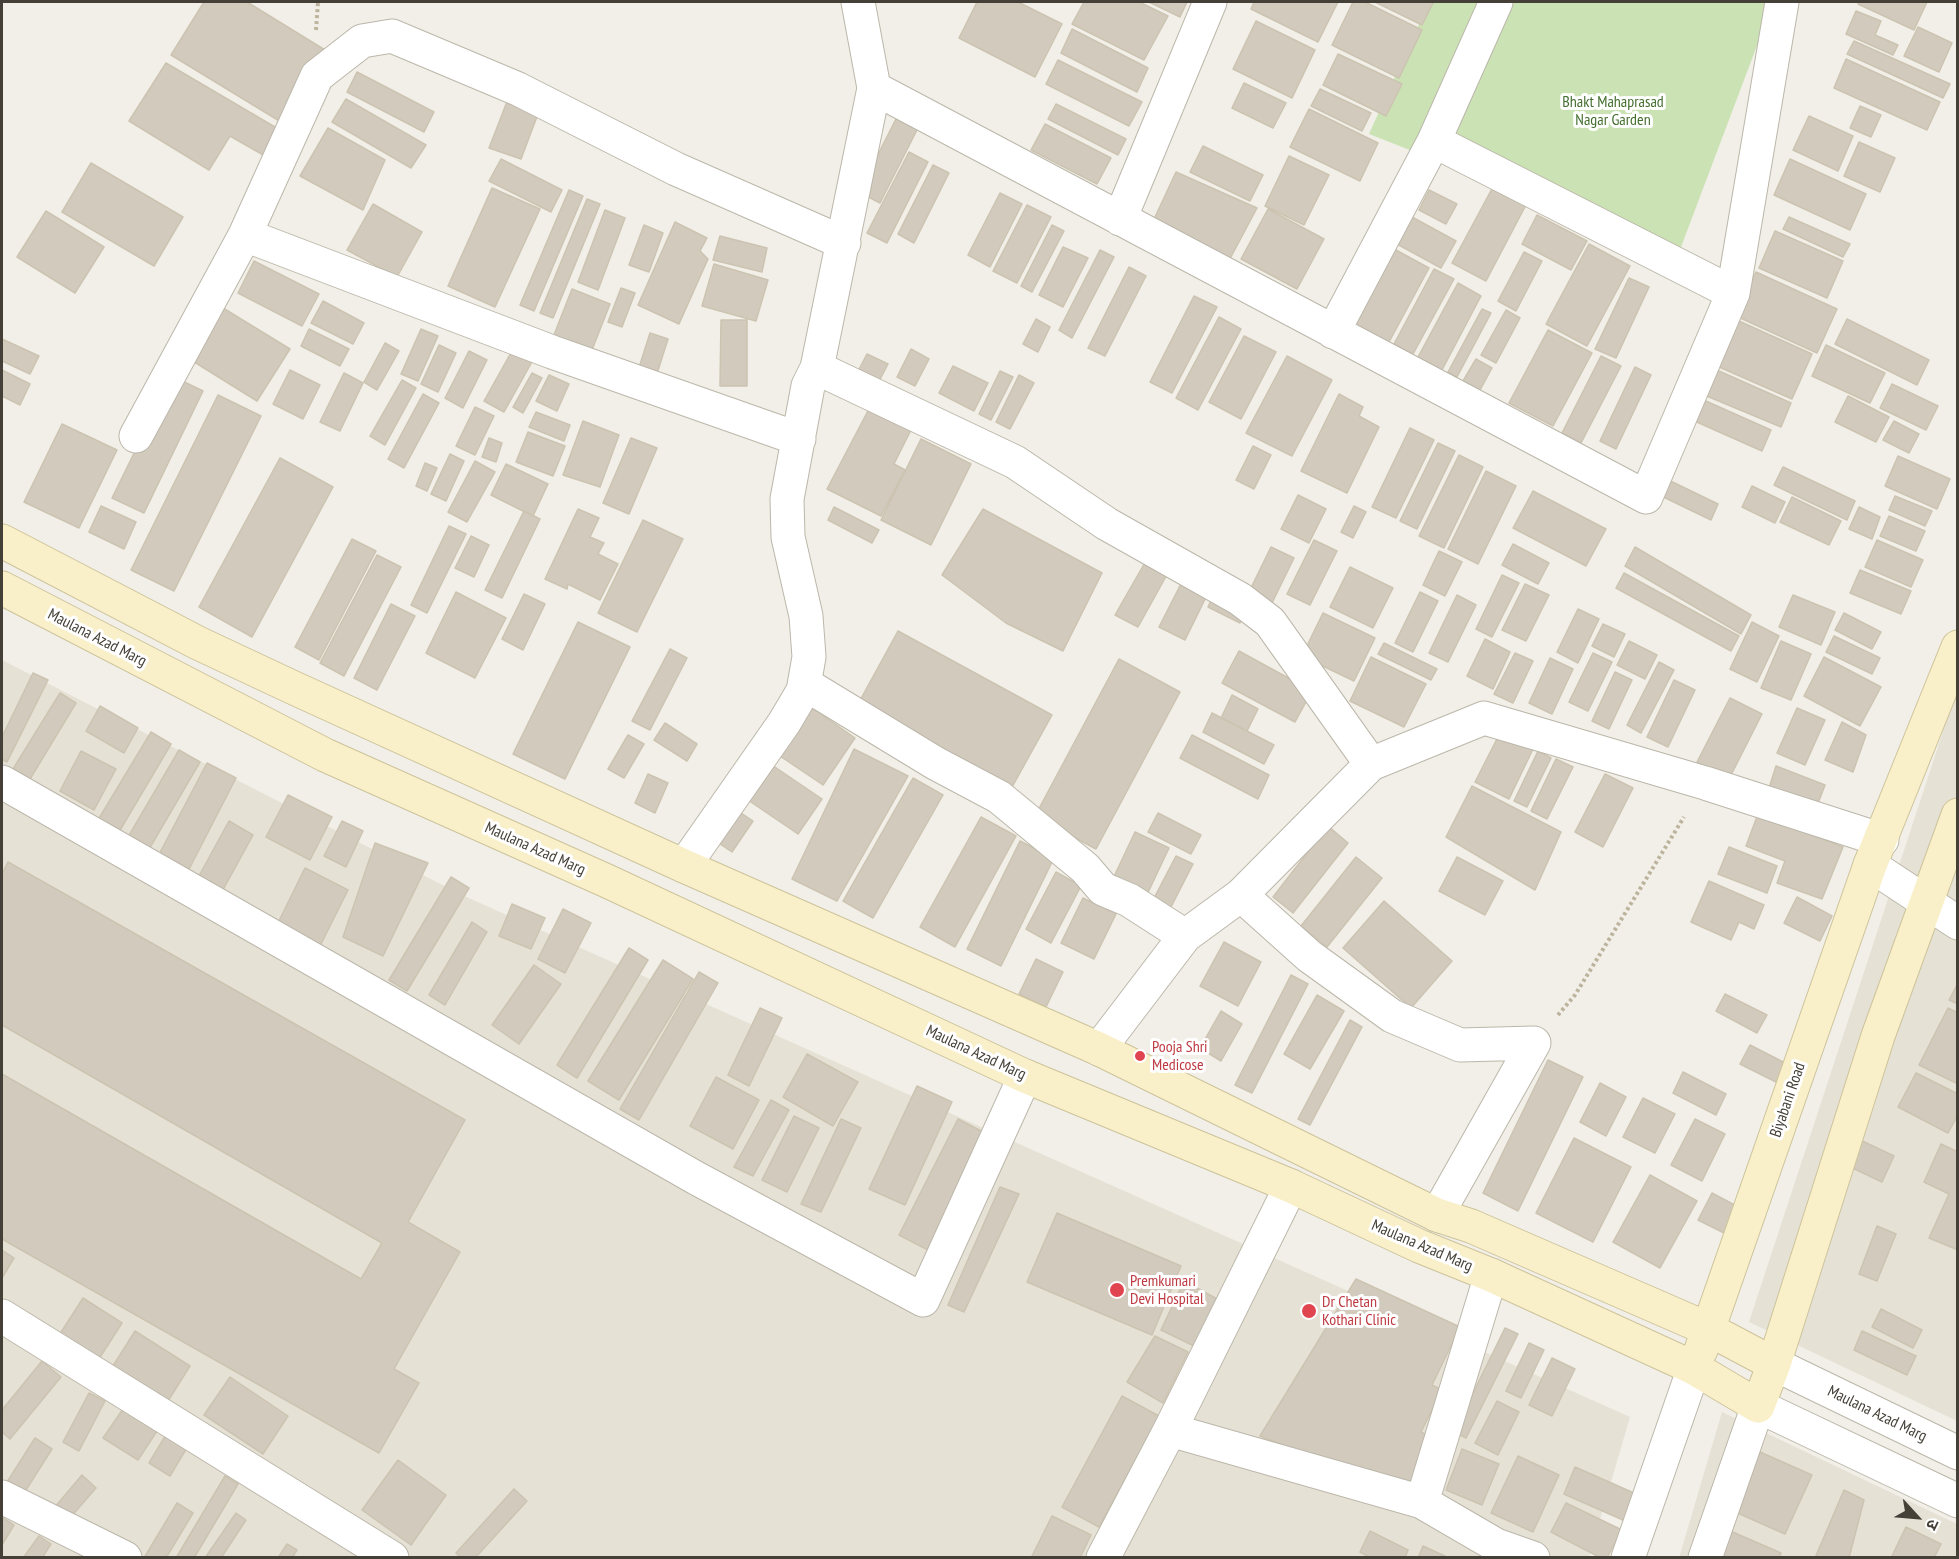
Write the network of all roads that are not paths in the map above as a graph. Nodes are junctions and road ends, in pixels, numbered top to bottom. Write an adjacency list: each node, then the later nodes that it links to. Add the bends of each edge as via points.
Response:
1 (858, 2): 5 (street)
2 (1209, 2): 7 (street)
3 (1496, 2): 6 (street)
4 (1775, 4): 10 (street)
5 (874, 88): 7 (street); 9 (street)
6 (1434, 141): 10 (street); 11 (street)
7 (1120, 219): 11 (street)
8 (245, 235): 9 (street, via 317,76 362,40 392,36 518,89 676,169); 13 (street); 14 (street, via 552,352)
9 (844, 243): 12 (street)
10 (1733, 294): 11 (street, via 1646,497)
11 (1334, 332)
12 (817, 368): 14 (street, via 808,386); 19 (street, via 1015,462 1107,524 1240,599 1270,622)
13 (136, 436)
14 (799, 439): 18 (street, via 787,499 788,537 806,616 809,657)
15 (2, 541): 23 (main road, Maulana Azad Marg, via 209,648)
16 (2, 588): 29 (main road, Maulana Azad Marg, via 326,755)
17 (1958, 647): 22 (main road, Biyabani Road)
18 (805, 684): 23 (street, via 784,723); 27 (street, via 999,797 1085,868 1103,889 1129,900)
19 (1371, 764): 22 (street, via 1484,718 1705,783); 24 (street)
20 (2, 782): 29 (street, via 696,1178 923,1300)
21 (1958, 815): 25 (main road)
22 (1876, 853): 25 (street); 34 (main road, Biyabani Road)
23 (684, 866): 28 (main road, Maulana Azad Marg)
24 (1241, 895): 27 (street); 31 (street, via 1309,956 1392,1016 1460,1045 1534,1043)
25 (1927, 903): 26 (street); 35 (main road, via 1878,1036)
26 (1958, 923)
27 (1185, 936): 28 (street)
28 (1099, 1049): 31 (main road, Maulana Azad Marg)
29 (1025, 1076): 30 (main road, Maulana Azad Marg)
30 (1290, 1186): 32 (main road, Maulana Azad Marg); 38 (street)
31 (1437, 1215): 34 (main road, Maulana Azad Marg, via 1471,1226)
32 (1491, 1275): 36 (main road, Maulana Azad Marg); 42 (street)
33 (2, 1316): 45 (street)
34 (1708, 1329): 35 (main road, Maulana Azad Marg); 36 (main road, Biyabani Road)
35 (1774, 1364): 37 (main road); 39 (street, Maulana Azad Marg)
36 (1694, 1368): 37 (main road, Maulana Azad Marg); 48 (street, Biyabani Road)
37 (1758, 1406): 41 (street, Maulana Azad Marg); 49 (street)
38 (1170, 1430): 42 (street); 46 (street)
39 (1958, 1453)
40 (2, 1497): 44 (street)
41 (1958, 1501)
42 (1422, 1502): 43 (street)
43 (1494, 1551): 47 (street)
44 (125, 1557)
45 (392, 1557)
46 (1103, 1557)
47 (1533, 1557)
48 (1628, 1557)
49 (1705, 1557)

